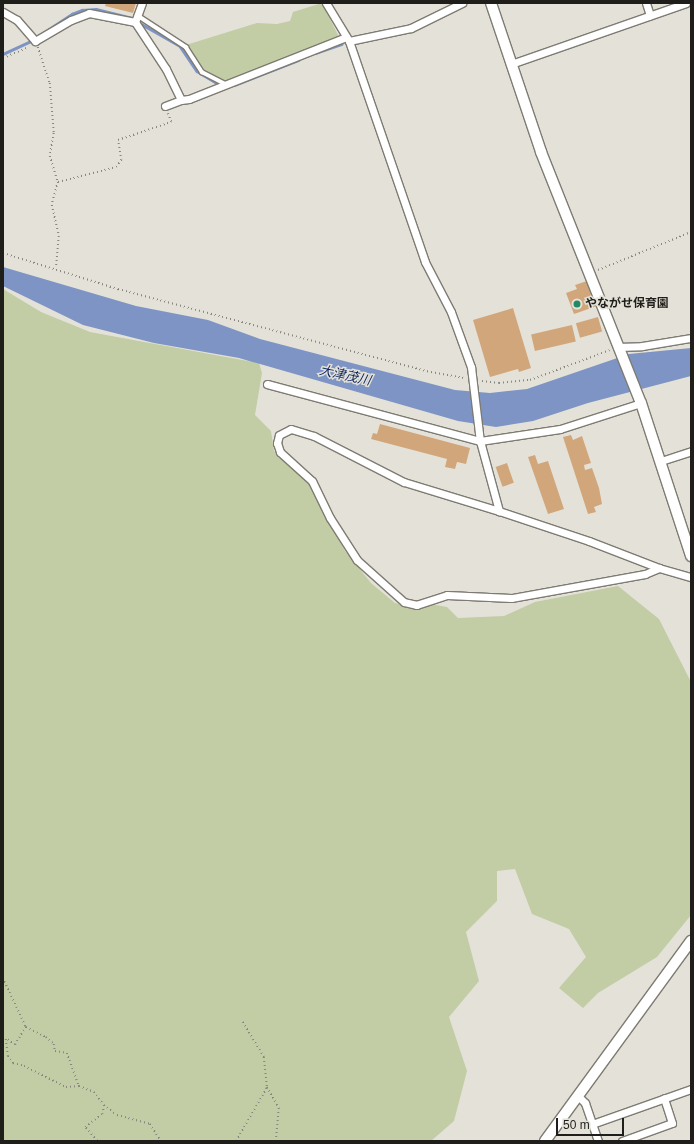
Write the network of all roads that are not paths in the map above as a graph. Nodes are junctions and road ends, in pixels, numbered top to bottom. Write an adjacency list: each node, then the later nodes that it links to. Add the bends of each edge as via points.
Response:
1 (142, 3): 9 (street)
2 (326, 3): 10 (street)
3 (462, 3): 10 (street, via 411,28)
4 (491, 3): 11 (street)
5 (646, 3): 8 (street)
6 (686, 3): 8 (street)
7 (3, 12): 9 (street, via 17,20 32,39 89,13)
8 (650, 15): 11 (street)
9 (136, 19): 12 (lane, via 186,47 202,72); 13 (street)
10 (347, 39): 12 (street); 19 (street, via 425,262 451,312 468,360)
11 (511, 64): 16 (street, via 541,152)
12 (227, 84): 13 (street)
13 (181, 100): 14 (street)
14 (165, 106)
15 (691, 338): 16 (street)
16 (617, 348): 18 (street)
17 (267, 384): 19 (street)
18 (641, 403): 19 (street, via 560,429); 21 (street)
19 (480, 441): 22 (street)
20 (691, 451): 21 (street)
21 (661, 461): 23 (street)
22 (498, 511): 24 (street, via 589,541); 24 (street, via 404,482 314,436 291,429 279,435 277,442 280,452 312,480 330,518 357,560 404,602 417,605 447,595 511,598 624,578)
23 (691, 554)
24 (659, 568): 25 (street)
25 (691, 577)
26 (691, 941): 28 (street)
27 (691, 1089): 29 (street)
28 (578, 1096): 30 (street); 31 (street)
29 (664, 1098): 30 (street); 33 (street, via 672,1123)
30 (592, 1124): 32 (street)
31 (544, 1141)
32 (598, 1141)
33 (622, 1141)

